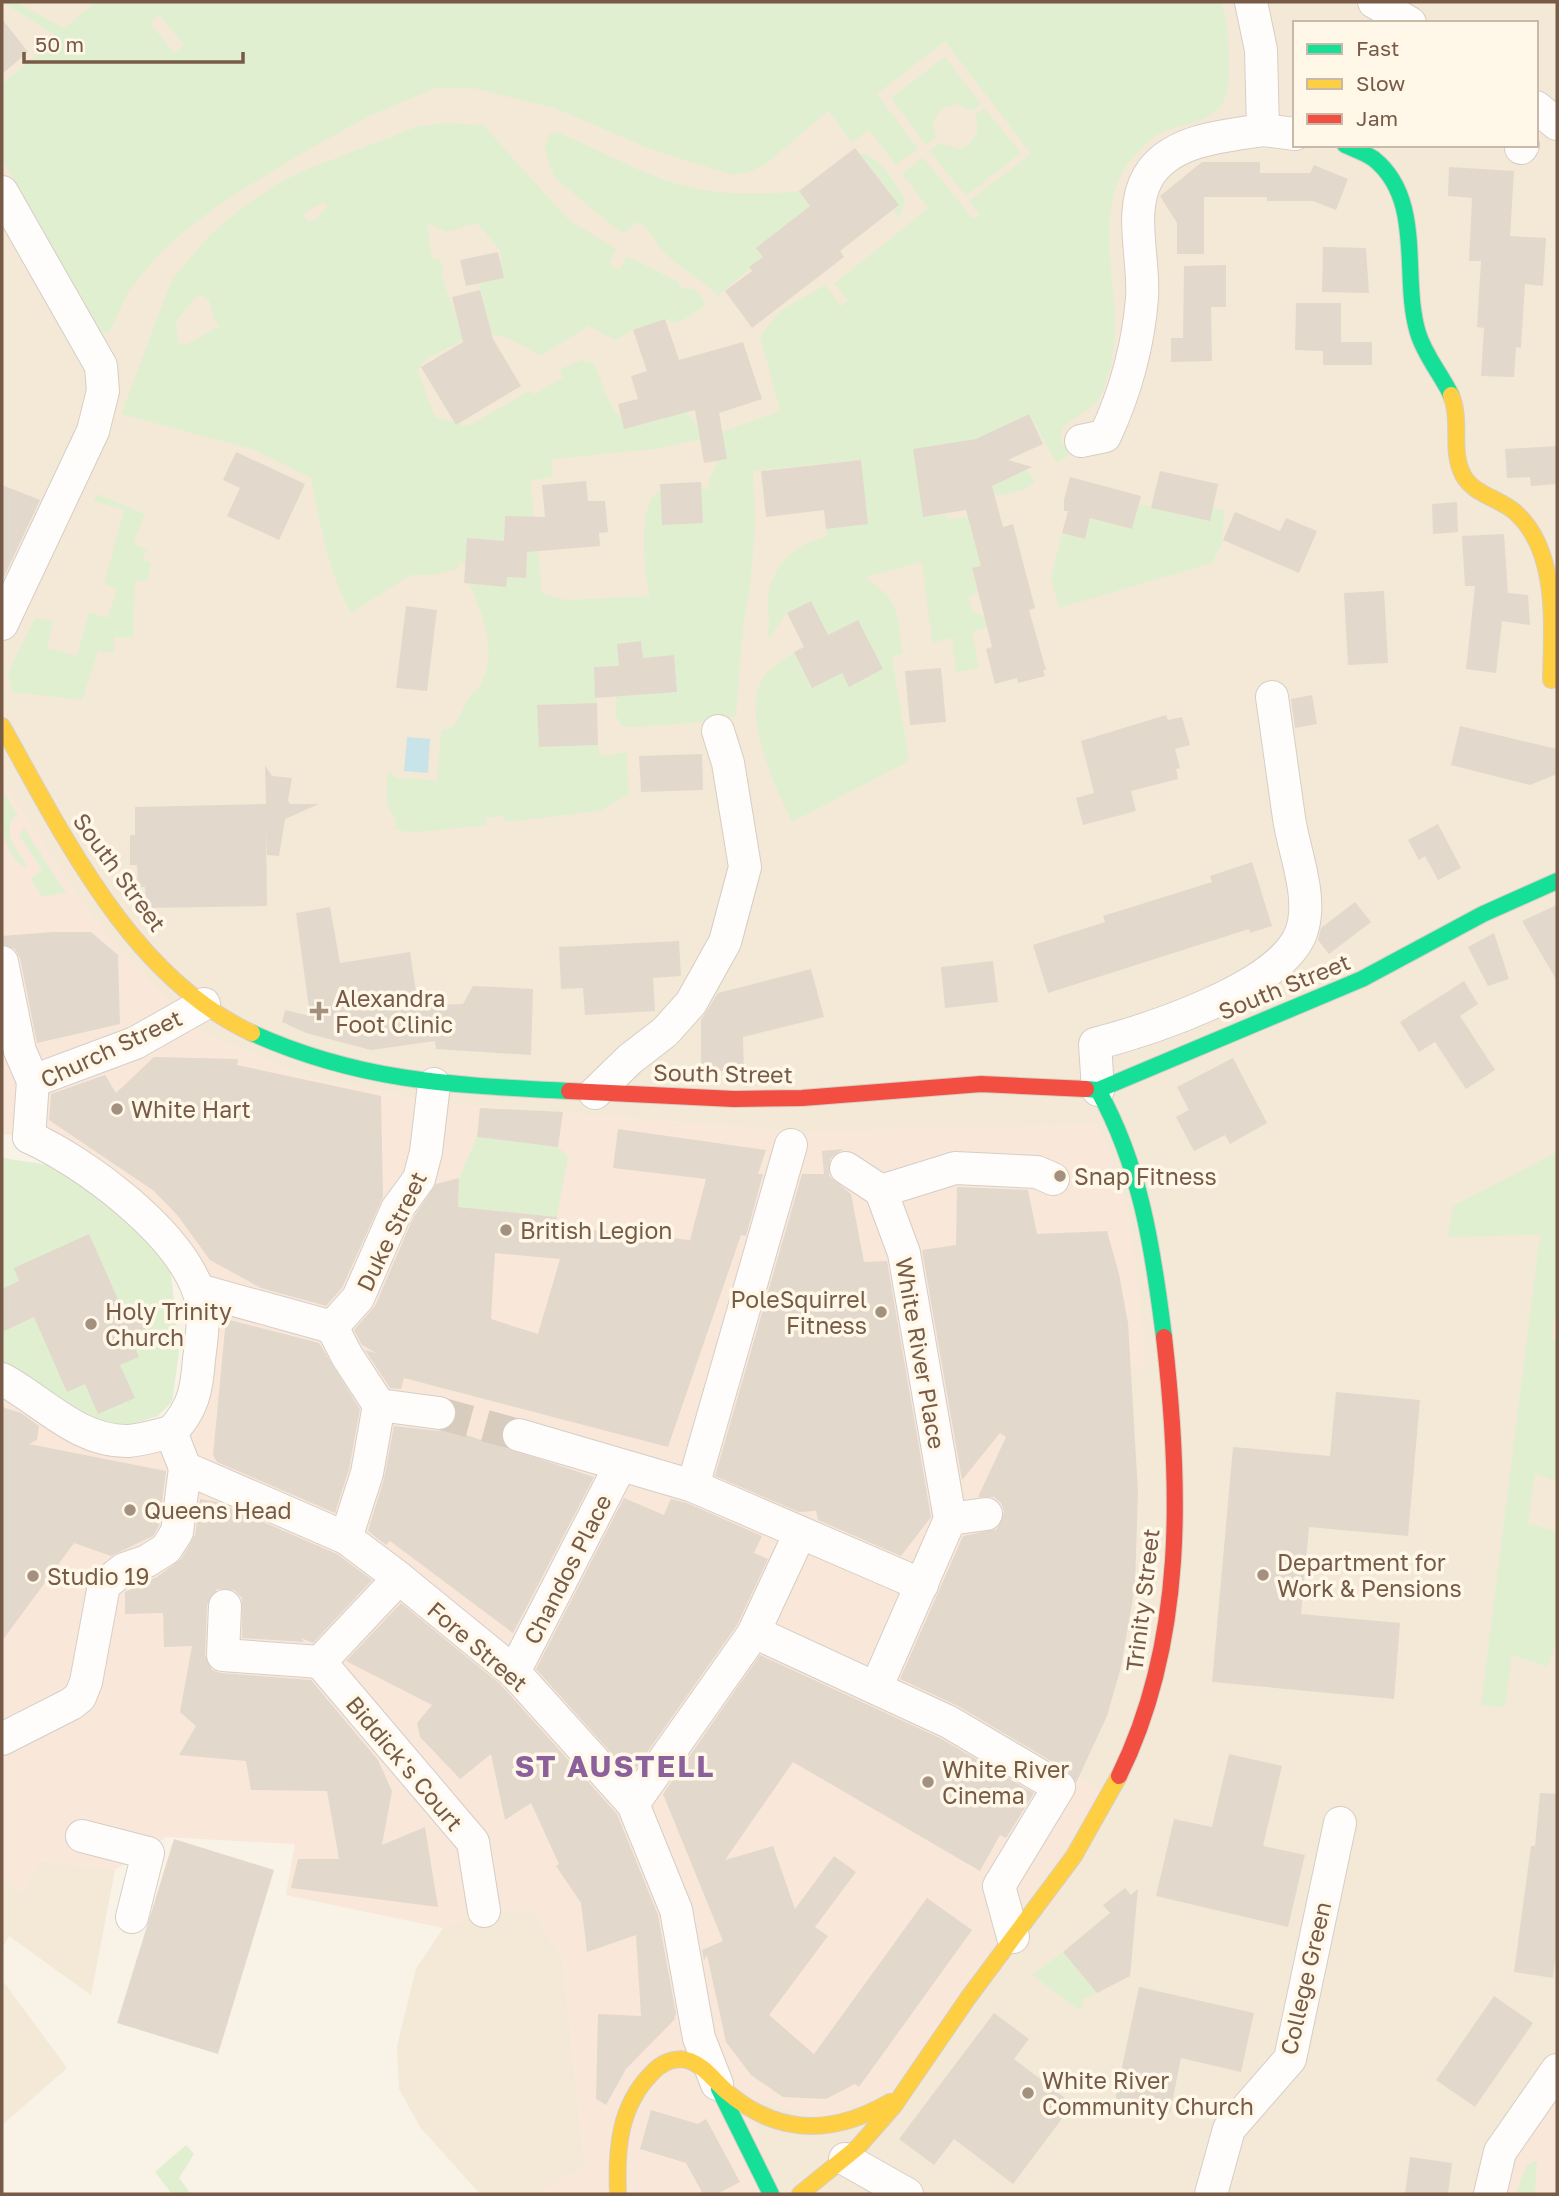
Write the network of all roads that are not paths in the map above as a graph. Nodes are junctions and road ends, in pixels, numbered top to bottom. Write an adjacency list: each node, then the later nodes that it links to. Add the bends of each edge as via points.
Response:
1 (1251, 2): 4 (street, via 1261,50)
2 (1374, 2): 3 (street)
3 (1407, 21)
4 (1263, 130): 5 (street); 8 (street, via 1187,146 1149,175 1141,201 1143,273 1135,355 1125,394)
5 (1293, 134)
6 (1349, 147): 10 (street, via 1387,172 1399,191 1406,213 1414,318 1424,350 1456,408 1462,473 1471,485 1521,517 1540,548 1553,608)
7 (2, 192): 9 (street, via 101,366 103,391 93,431)
8 (1103, 443)
9 (2, 624)
10 (1551, 680)
11 (1272, 697): 19 (street, via 1306,905 1301,933 1272,968 1200,1009 1095,1044)
12 (2, 726): 16 (street, South Street, via 74,855 115,914 167,973)
13 (718, 731): 20 (street, via 728,763 745,867 725,942 691,1003)
14 (1557, 881): 19 (street, South Street, via 1483,914 1362,979)
15 (2, 962): 17 (street, via 20,1051)
16 (204, 1004): 17 (street, Church Street, via 135,1043); 18 (street, South Street, via 242,1028 299,1054)
17 (33, 1080): 21 (street, Church Street)
18 (434, 1084): 20 (street, South Street); 25 (street, Duke Street, via 421,1173 397,1209 358,1298)
19 (1098, 1090): 20 (street, South Street, via 981,1084 734,1099); 51 (street, Trinity Street, via 1118,1121 1149,1222 1174,1448 1171,1597 1156,1683 1105,1804)
20 (595, 1093)
21 (15, 1140): 24 (street, Church Street, via 71,1158 161,1231 184,1261)
22 (790, 1145): 33 (street)
23 (1053, 1179): 35 (street, White River Place, via 1037,1172 956,1168 860,1174 904,1253)
24 (198, 1290): 25 (street); 29 (street, Church Street, via 202,1310 197,1386 191,1409)
25 (332, 1327): 27 (street)
26 (2, 1379): 29 (street, via 61,1420 105,1438 129,1441)
27 (379, 1405): 28 (street); 37 (street, via 367,1473)
28 (439, 1413)
29 (172, 1432): 32 (street)
30 (519, 1435): 31 (street)
31 (620, 1466): 33 (street); 43 (street, Chandos Place)
32 (185, 1468): 37 (street, Fore Street); 45 (street, via 177,1532 166,1549 124,1569 104,1585 80,1697)
33 (693, 1486): 36 (street)
34 (986, 1514): 35 (street)
35 (950, 1519): 39 (street)
36 (800, 1533): 39 (street); 41 (street)
37 (346, 1538): 38 (street, Fore Street)
38 (399, 1578): 42 (street); 43 (street, Fore Street)
39 (922, 1585): 44 (street)
40 (225, 1606): 42 (street, via 214,1653)
41 (754, 1632): 44 (street); 46 (street)
42 (320, 1662): 49 (street, Biddick's Court, via 473,1842)
43 (514, 1672): 46 (street, Fore Street)
44 (876, 1688): 51 (street, via 1031,1766 1059,1787 999,1886)
45 (13, 1733)
46 (633, 1804): 53 (street, Fore Street, via 676,1910 699,2038)
47 (1340, 1823): 60 (street, College Green, via 1290,2059 1229,2129)
48 (82, 1836): 50 (street, via 148,1853)
49 (484, 1911)
50 (132, 1917)
51 (1013, 1937): 54 (street, Trinity Street)
52 (1557, 2070): 61 (street, via 1500,2152)
53 (717, 2084): 54 (street, Trinity Street, via 764,2118 814,2127 868,2116); 56 (street, Trinity Street, via 704,2068 680,2058 668,2061 648,2077 626,2111 620,2133); 57 (street)
54 (902, 2094): 55 (street, Trinity Street)
55 (845, 2159): 58 (street, Trinity Street); 59 (street)
56 (618, 2194)
57 (771, 2194)
58 (800, 2194)
59 (907, 2194)
60 (1211, 2194)
61 (1490, 2194)

